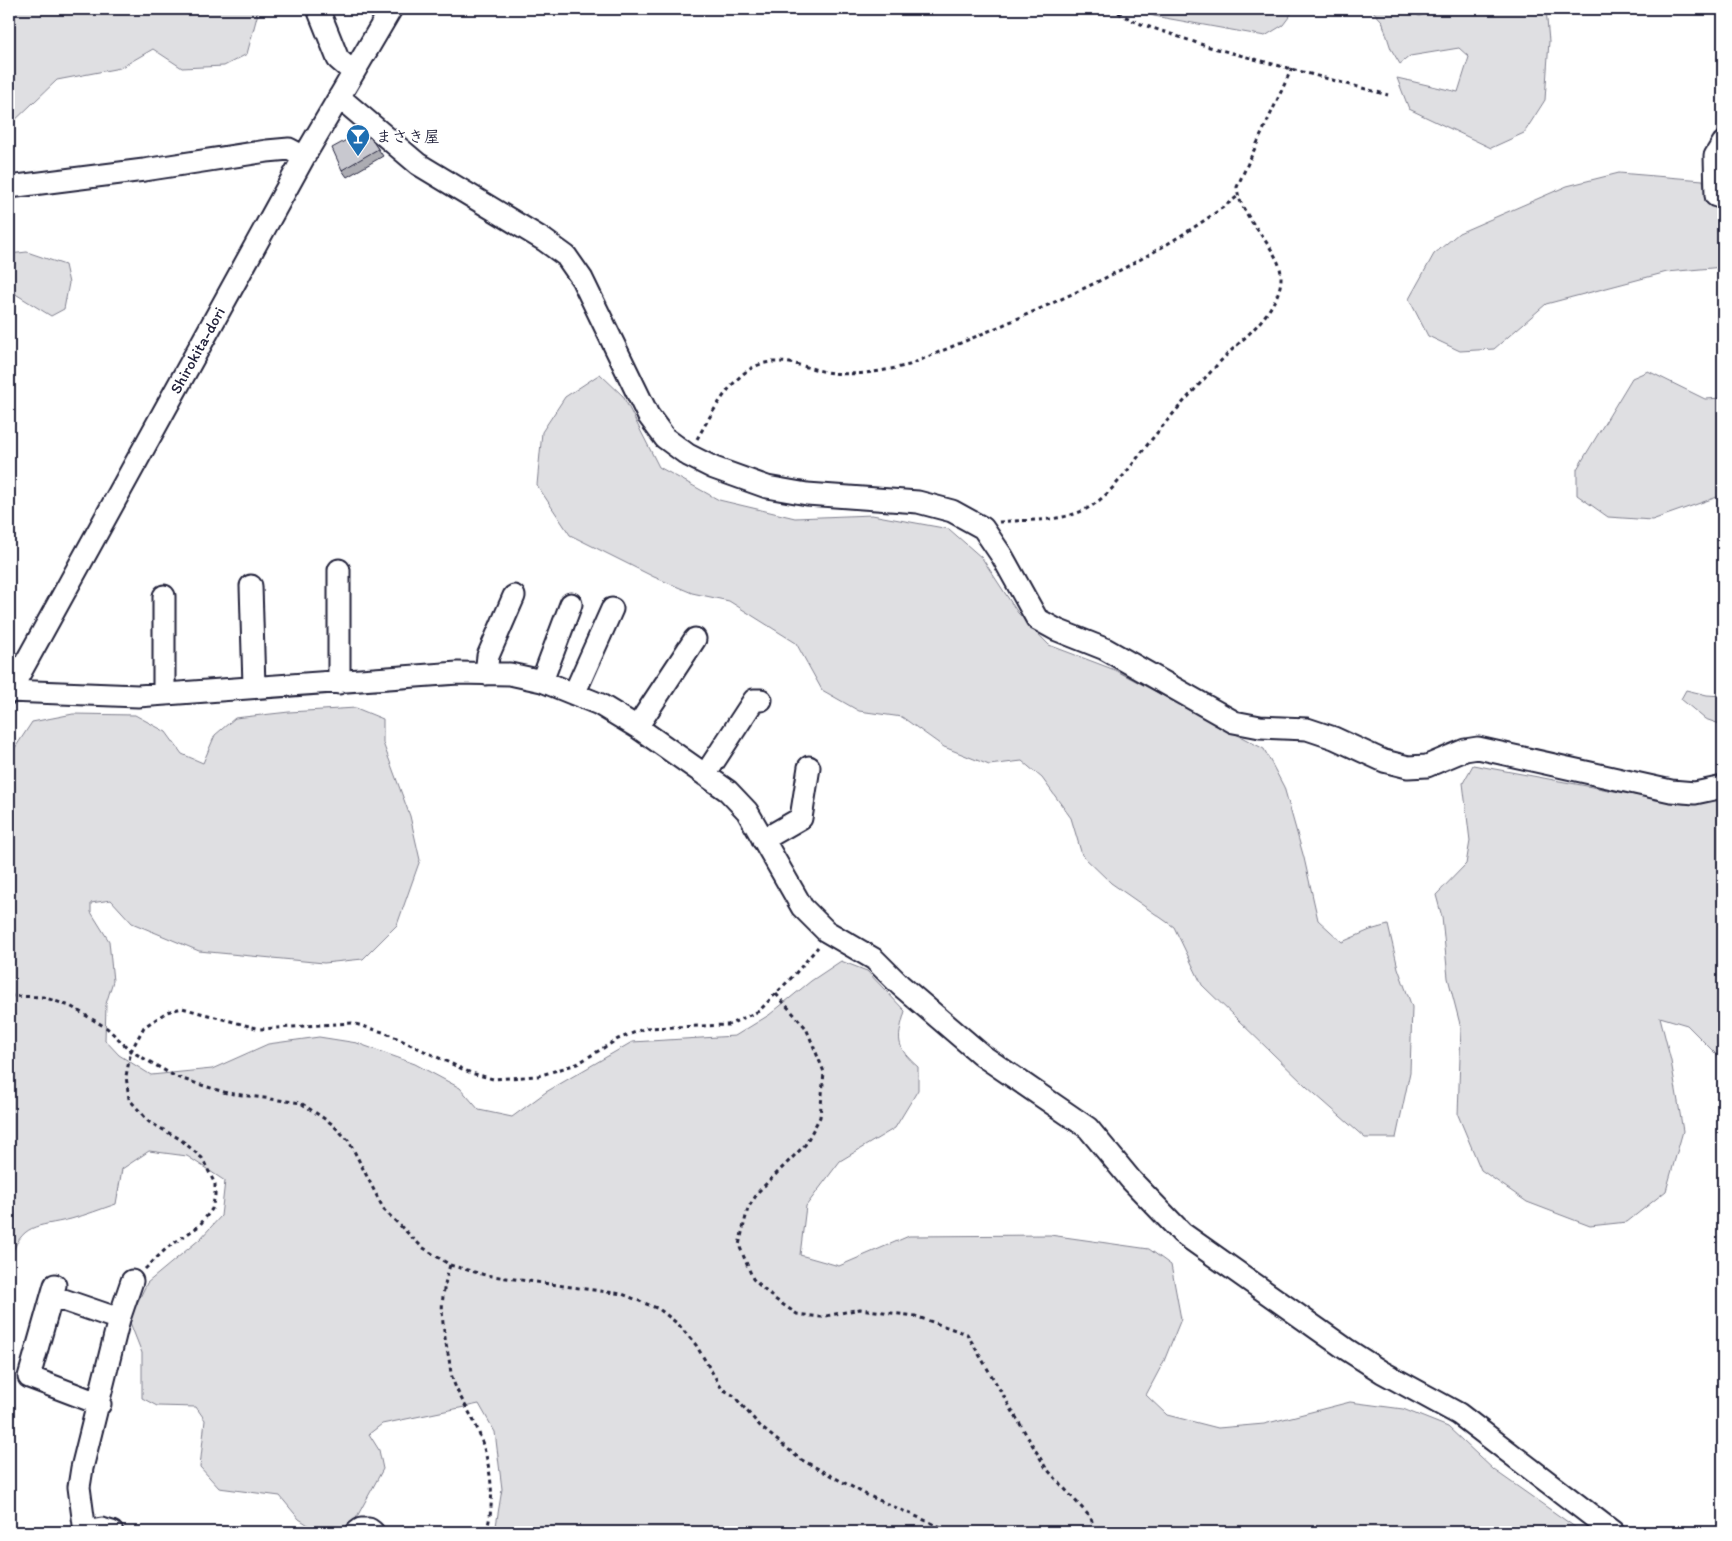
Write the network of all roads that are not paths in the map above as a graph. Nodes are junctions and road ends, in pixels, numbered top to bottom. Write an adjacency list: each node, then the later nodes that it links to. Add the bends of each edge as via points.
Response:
1 (318, 9): 3 (street, via 338,59)
2 (391, 9): 3 (street, Shirokita-dori)
3 (354, 72): 4 (street, Shirokita-dori)
4 (339, 97): 6 (street, Shirokita-dori); 27 (street, via 418,164 566,256 582,279 648,415 664,438 714,468 767,487 807,494 918,502 952,511 982,528 1002,556 1037,619 1105,649 1234,722 1260,728 1307,729 1384,761 1408,767 1427,766 1478,748 1671,791 1695,792)
5 (1723, 143): 8 (street, via 1715,156 1716,196)
6 (304, 157): 7 (street, via 289,149 267,151); 20 (street, Shirokita-dori)
7 (9, 187)
8 (1723, 197)
9 (338, 570): 18 (street)
10 (251, 586): 19 (street)
11 (164, 596): 21 (street)
12 (514, 596): 16 (street, via 488,656)
13 (570, 604): 17 (street)
14 (612, 609): 22 (street)
15 (695, 640): 24 (street)
16 (486, 674): 17 (street, via 510,674); 18 (street, via 458,673)
17 (542, 680): 22 (street)
18 (339, 683): 19 (street)
19 (254, 686): 21 (street)
20 (9, 692): 21 (street)
21 (164, 694)
22 (574, 694): 24 (street, via 599,704)
23 (761, 700): 26 (street, via 754,700)
24 (637, 727): 26 (street)
25 (809, 767): 28 (street, via 801,818)
26 (705, 776): 28 (street, via 728,791 747,812)
27 (1723, 787)
28 (763, 840): 36 (street, via 802,907 826,930 874,959 983,1056 1088,1128 1182,1233 1375,1368 1459,1414)
29 (132, 1281): 30 (street)
30 (119, 1319): 31 (street); 31 (street, via 54,1290 29,1377)
31 (100, 1404): 32 (street, via 79,1487)
32 (85, 1532): 33 (street, via 102,1529)
33 (112, 1532)
34 (358, 1532): 35 (street, via 369,1529)
35 (373, 1532)
36 (1613, 1532)

